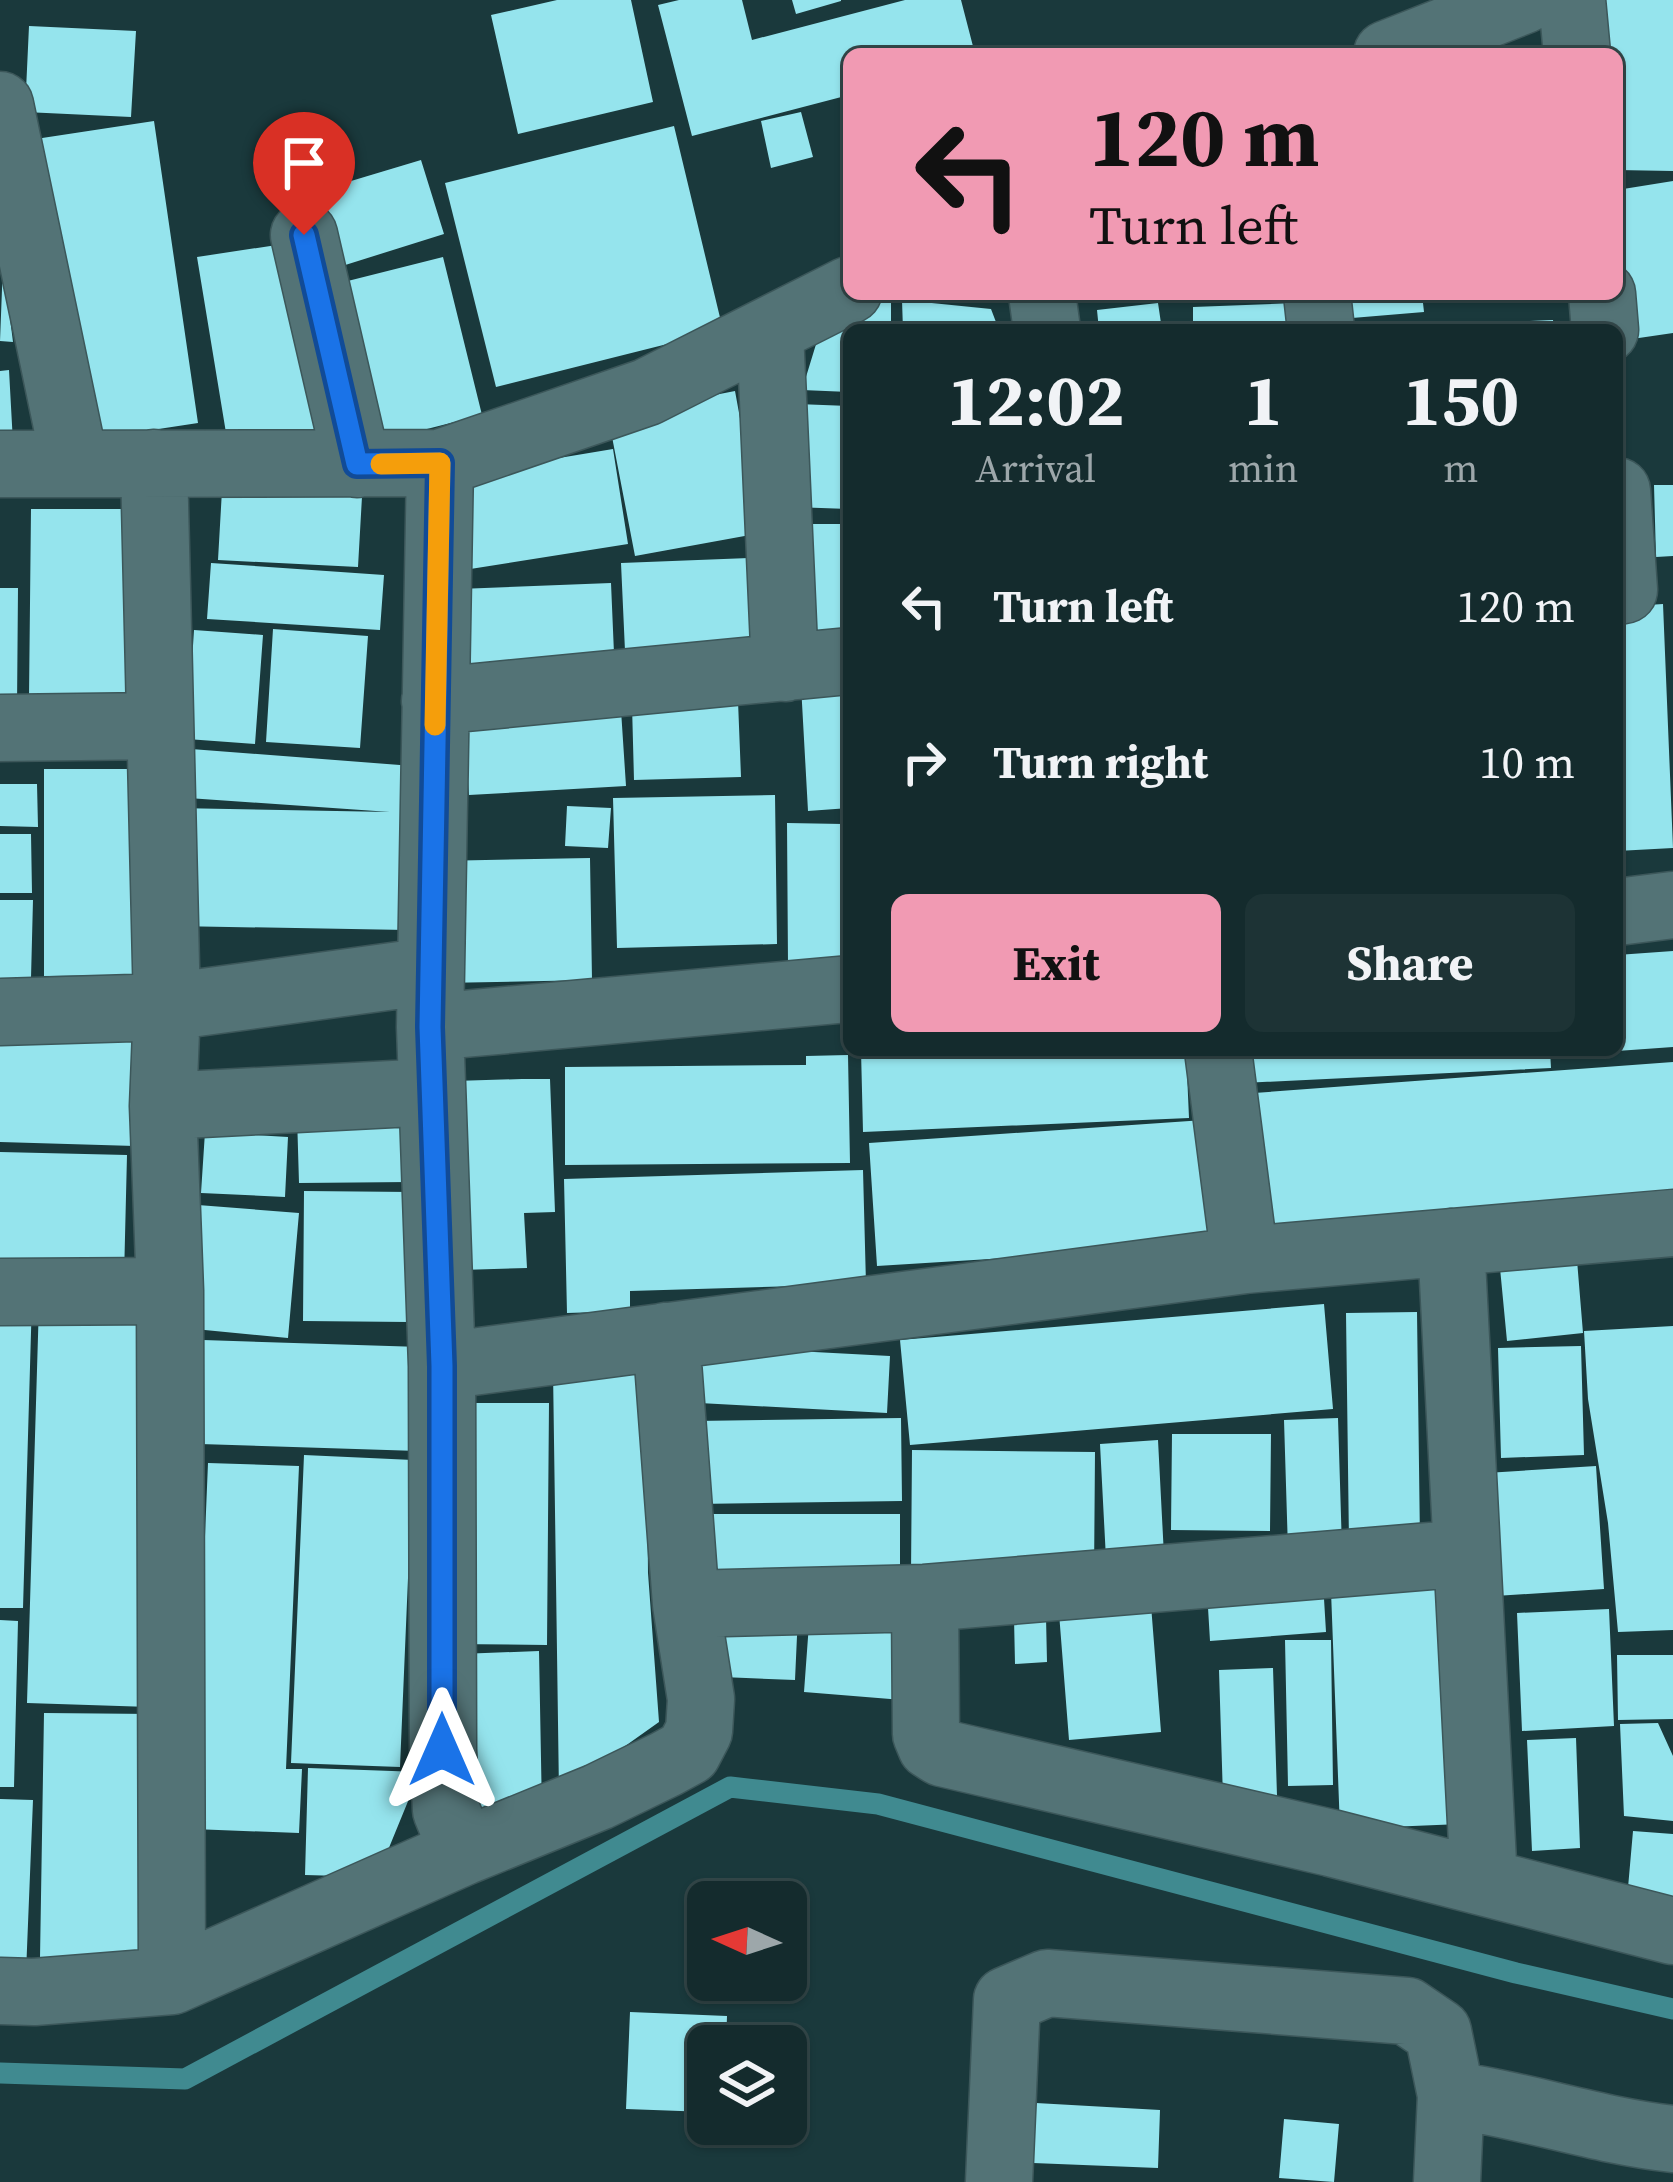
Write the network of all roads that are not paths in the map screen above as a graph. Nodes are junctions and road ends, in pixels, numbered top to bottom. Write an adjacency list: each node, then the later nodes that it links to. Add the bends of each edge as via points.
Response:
1 (1524, 0): 3 (street)
2 (1572, 0): 4 (street)
3 (1402, 48)
4 (1576, 48)
5 (0, 105): 12 (street)
6 (304, 235): 13 (street)
7 (843, 293): 8 (street)
8 (770, 332): 10 (street, via 647,392); 17 (street)
9 (154, 463): 12 (street); 13 (street); 19 (street)
10 (440, 463): 13 (street); 18 (street)
11 (0, 464): 12 (street)
12 (75, 464)
13 (357, 464)
14 (1623, 519): 15 (street)
15 (1638, 588)
16 (843, 663): 17 (street)
17 (785, 668): 18 (street)
18 (435, 701): 24 (street)
19 (158, 726): 20 (street); 25 (street)
20 (0, 728)
21 (1673, 905): 22 (street)
22 (1623, 911)
23 (843, 989): 24 (street)
24 (430, 999): 25 (street); 28 (street)
25 (167, 1007): 26 (street); 29 (street)
26 (0, 1012)
27 (1219, 1056): 32 (street)
28 (432, 1092): 29 (street); 36 (street)
29 (163, 1106): 34 (street)
30 (1673, 1223): 31 (street)
31 (1451, 1242): 32 (street); 37 (street)
32 (1245, 1260): 35 (street)
33 (0, 1292): 34 (street)
34 (170, 1292): 43 (street)
35 (666, 1336): 36 (street); 39 (street)
36 (442, 1366): 40 (street, via 442,1750 446,1810)
37 (1467, 1553): 38 (street); 41 (street)
38 (925, 1598): 39 (street); 41 (street, via 926,1734 942,1753)
39 (686, 1604): 40 (street, via 701,1699 688,1752)
40 (463, 1852): 43 (street)
41 (1484, 1882): 42 (street)
42 (1673, 1931)
43 (172, 1981): 44 (street)
44 (0, 1991)
45 (1451, 2095): 46 (street); 47 (street, via 1438,2032 1407,2011 1047,1983 1007,2000); 48 (street)
46 (1673, 2139)
47 (999, 2182)
48 (1447, 2182)

